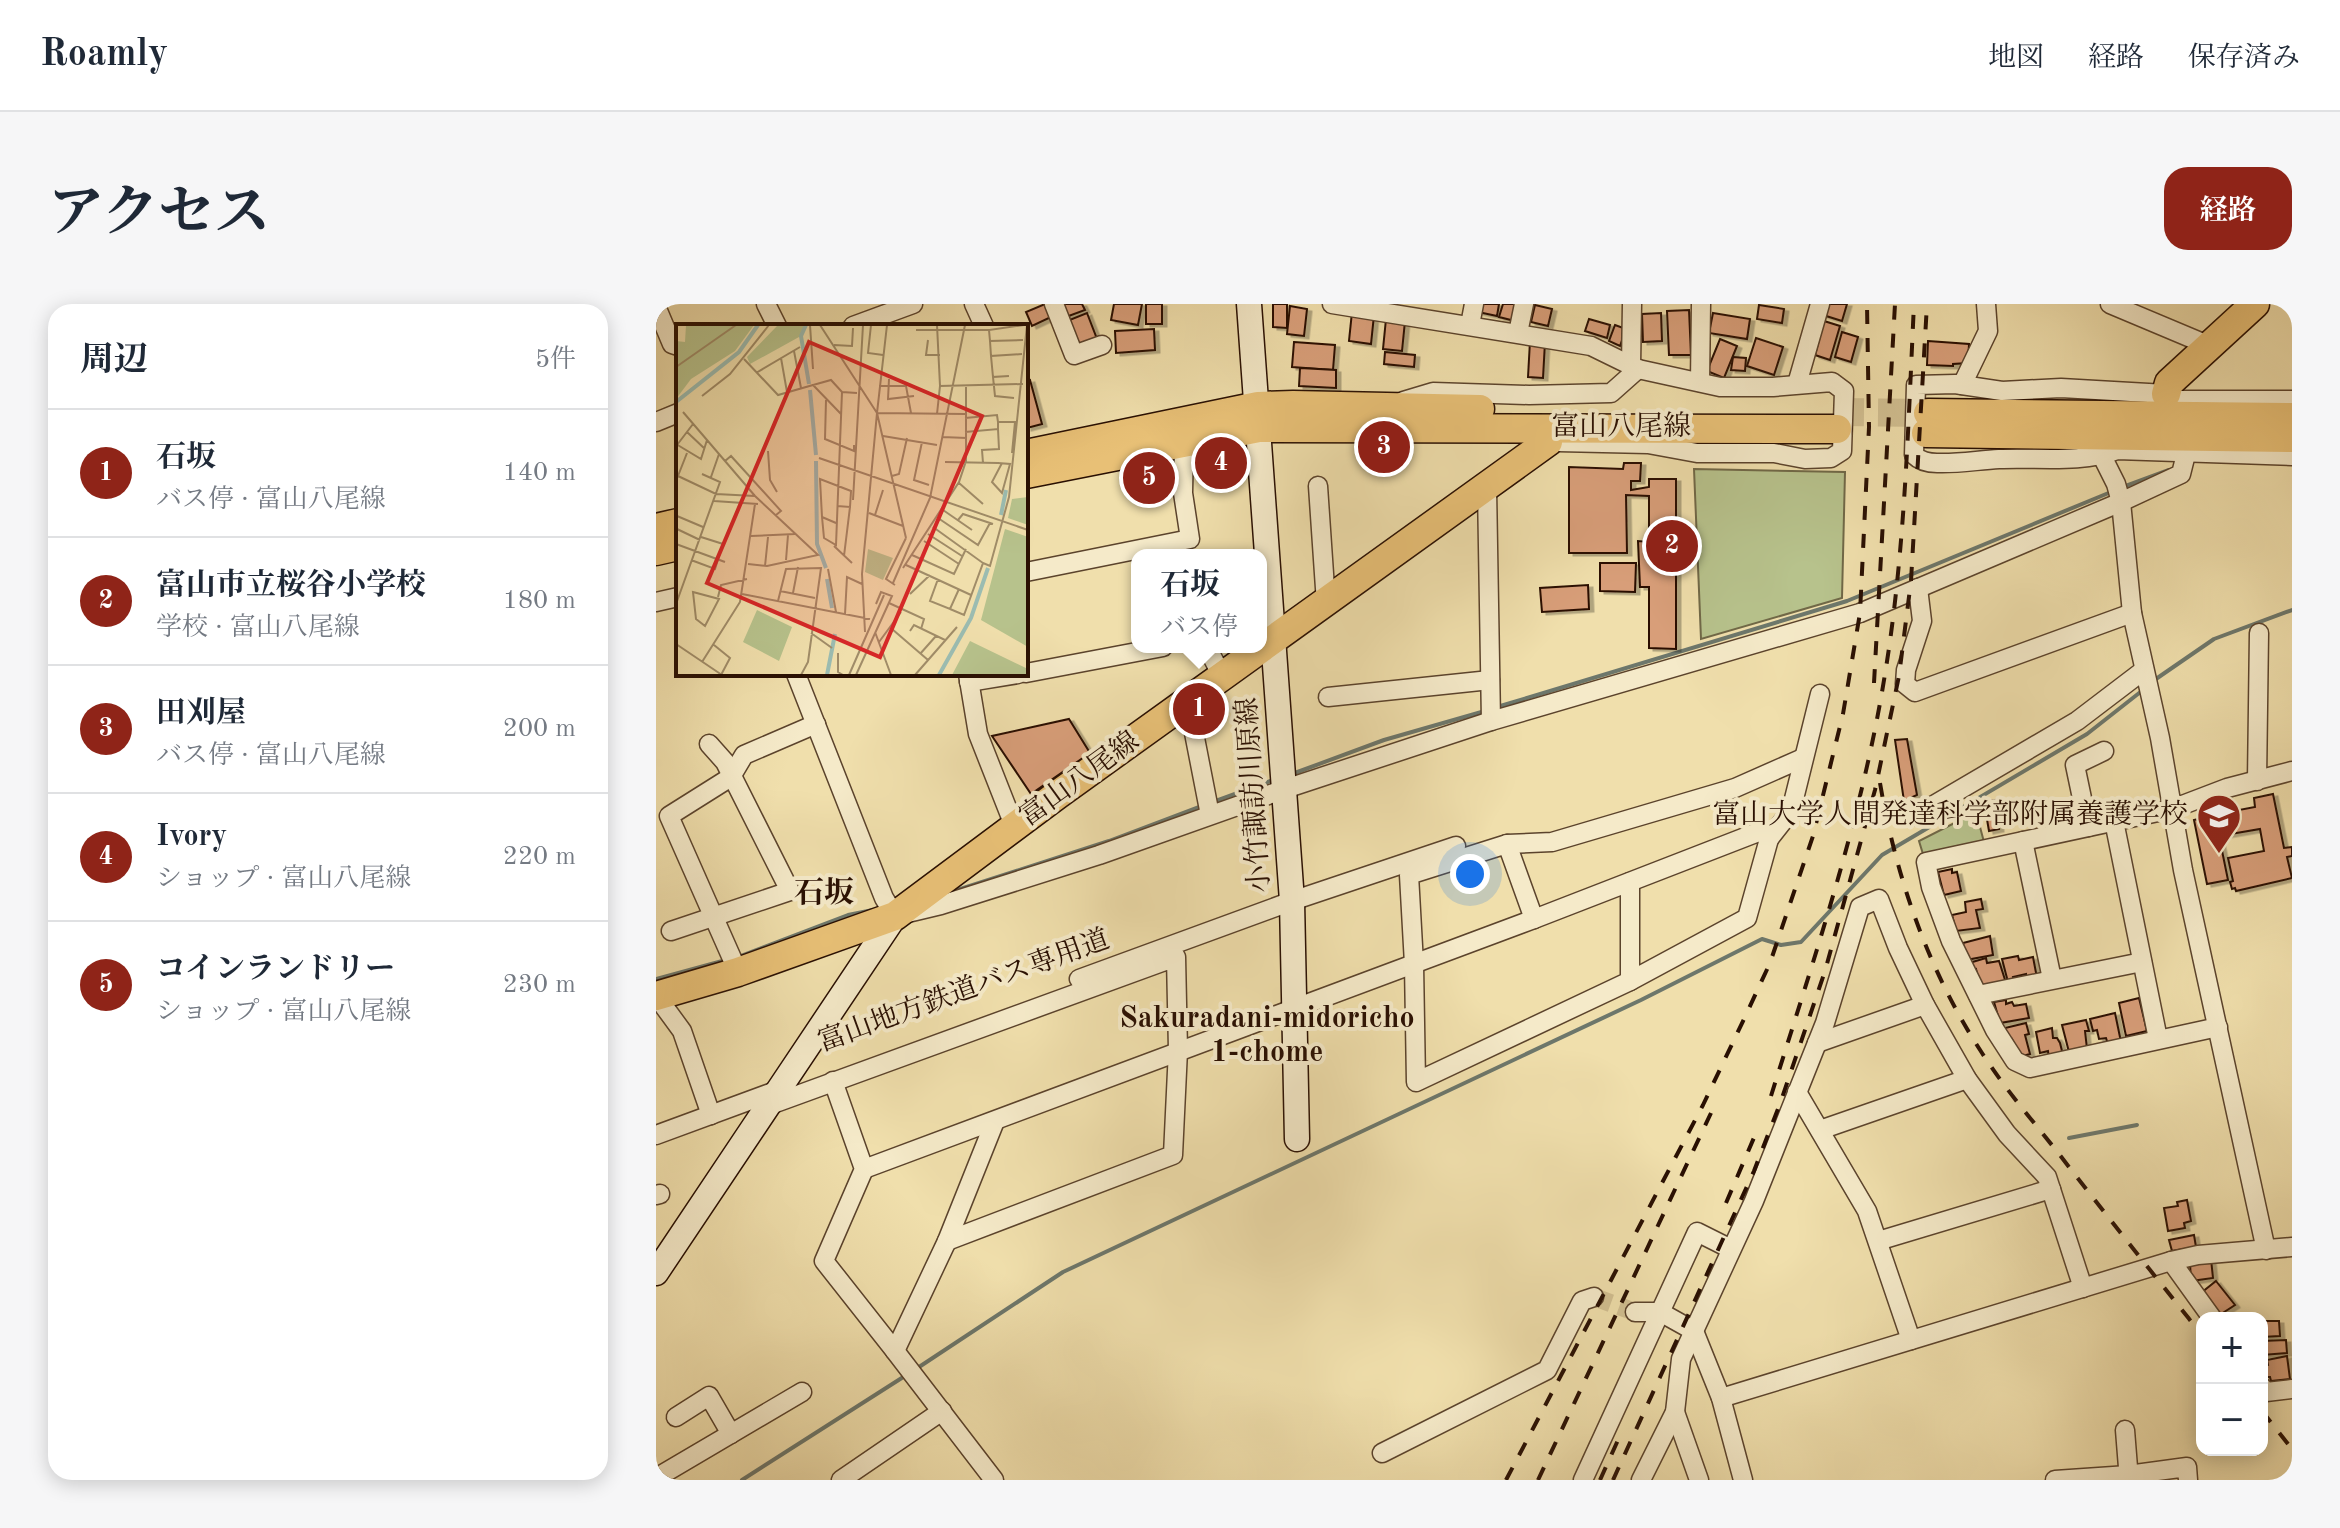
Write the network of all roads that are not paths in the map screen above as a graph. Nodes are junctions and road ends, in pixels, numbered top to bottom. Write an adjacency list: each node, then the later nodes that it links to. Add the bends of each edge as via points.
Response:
1 (766, 304): 18 (street)
2 (913, 304): 19 (street)
3 (974, 304): 20 (street)
4 (1054, 304): 24 (street, via 1074,355)
5 (1249, 304): 34 (main road, 小竹諏訪川原線)
6 (1332, 304): 16 (street)
7 (1474, 304): 21 (street)
8 (1524, 304): 22 (street)
9 (1632, 304): 26 (street)
10 (1701, 304): 27 (street)
11 (1820, 304): 28 (street)
12 (1986, 304): 29 (street, via 1988,331)
13 (2110, 304): 25 (street)
14 (2255, 304): 25 (main road)
15 (656, 306): 23 (street)
16 (1356, 306): 17 (street)
17 (1416, 310): 21 (street)
18 (776, 324)
19 (858, 324)
20 (983, 324)
21 (1470, 325): 22 (street)
22 (1518, 333): 26 (street, via 1591,346)
23 (676, 345)
24 (1102, 345)
25 (2210, 346): 30 (main road, via 2169,383)
26 (1634, 368): 27 (street); 32 (street, via 1611,393 1433,392)
27 (1700, 382): 28 (street, via 1720,387)
28 (1797, 384): 38 (street, via 1832,382 1844,391 1842,451 1831,458)
29 (1962, 385): 30 (street, via 2002,391 2061,388); 42 (street, via 1916,385 1914,455 1919,460 1934,464)
30 (2166, 394): 31 (street, via 2180,400)
31 (2292, 400)
32 (1383, 406): 34 (main road, 富山八尾線); 34 (main road, 富山八尾線, via 1836,420)
33 (676, 414): 36 (street)
34 (1259, 417): 39 (main road, 富山八尾線); 40 (main road, 富山八尾線); 61 (main road, 小竹諏訪川原線)
35 (2292, 417): 37 (main road, via 1927,423)
36 (656, 422)
37 (2292, 438)
38 (1548, 442): 46 (main road, 富山八尾線)
39 (1184, 443): 44 (main road, 富山八尾線); 51 (street, via 1183,493 1190,539)
40 (1028, 454)
41 (2186, 454): 42 (street, via 2117,450); 43 (street); 47 (street, via 2181,474)
42 (2102, 456): 47 (street)
43 (2292, 456)
44 (1028, 474)
45 (1318, 486): 58 (street)
46 (1487, 488): 58 (main road, 富山八尾線); 72 (street)
47 (2119, 494): 55 (street); 59 (street)
48 (676, 523): 49 (main road)
49 (656, 528)
50 (676, 546): 52 (main road)
51 (1140, 549)
52 (656, 551)
53 (1131, 551): 54 (street)
54 (1028, 572)
55 (1918, 588): 59 (street, via 1922,621 1905,684 1915,692); 76 (street, via 1860,613)
56 (676, 597): 57 (street)
57 (656, 602)
58 (1326, 603): 61 (main road, 富山八尾線)
59 (2132, 613): 66 (street)
60 (2259, 633): 83 (street)
61 (1275, 640): 62 (main road, 富山八尾線); 84 (main road, 小竹諏訪川原線)
62 (1267, 646)
63 (1131, 653): 67 (street)
64 (1210, 653): 71 (street)
65 (1257, 653): 71 (main road, 富山八尾線)
66 (2144, 670): 85 (street); 87 (street, via 2077,721)
67 (1028, 673)
68 (797, 676): 77 (street)
69 (993, 676): 70 (street)
70 (968, 678): 90 (street, via 978,734)
71 (1223, 678): 75 (main road, 富山八尾線)
72 (1490, 680): 74 (street); 76 (street)
73 (1820, 694): 80 (street)
74 (1328, 697)
75 (1188, 702): 86 (street); 90 (main road, 富山八尾線)
76 (1491, 721): 84 (street)
77 (816, 724): 82 (street, via 744,755); 97 (street)
78 (709, 744): 82 (street)
79 (2104, 751): 89 (street, via 2075,765)
80 (1803, 758): 91 (street, via 1791,811); 93 (street, via 1735,788 1552,842)
81 (2292, 771): 83 (street)
82 (731, 777): 98 (street, via 669,816); 98 (street, via 790,891)
83 (2257, 781): 85 (street)
84 (1285, 789): 86 (street); 96 (main road, 小竹諏訪川原線)
85 (2172, 809): 88 (street); 110 (street)
86 (1210, 815): 97 (street, via 1070,865)
87 (1915, 816)
88 (2114, 821): 89 (street); 101 (street)
89 (2088, 827): 92 (street)
90 (1015, 828): 97 (main road, 富山八尾線)
91 (1769, 839): 95 (street, via 1761,831); 105 (street, via 1747,918)
92 (2023, 841): 104 (street); 107 (street, via 1926,862 1951,941)
93 (1507, 844): 99 (street); 102 (street, via 1409,875)
94 (1456, 846): 96 (street, 富山地方鉄道バス専用道)
95 (1630, 882): 99 (street); 105 (street)
96 (1292, 901): 109 (main road, 小竹諏訪川原線); 117 (street, 富山地方鉄道バス専用道)
97 (895, 916): 103 (main road, 富山八尾線); 117 (main road)
98 (714, 917): 100 (street); 103 (street)
99 (1534, 919): 102 (street)
100 (671, 931)
101 (2142, 962): 104 (street); 111 (street)
102 (1414, 964): 105 (street, via 1416,1082); 109 (street)
103 (738, 972): 106 (main road, 富山八尾線)
104 (2052, 979): 107 (street)
105 (1630, 981)
106 (658, 995): 118 (street, via 682,1031)
107 (1978, 995): 111 (street, via 2015,1061 2030,1068)
108 (1925, 1005): 112 (street); 112 (street, via 1879,899 1860,907); 114 (street)
109 (1294, 1008): 113 (street); 122 (main road, 小竹諏訪川原線)
110 (2218, 1027): 111 (street); 129 (street)
111 (2158, 1039)
112 (1817, 1043): 116 (street)
113 (1178, 1050): 115 (street, via 1176,957); 119 (street); 125 (street, via 1173,1155)
114 (1967, 1079): 120 (street); 124 (street, via 2047,1177)
115 (833, 1081): 117 (street); 123 (street)
116 (1797, 1092): 120 (street); 128 (street)
117 (773, 1098): 118 (street, 富山地方鉄道バス専用道); 131 (main road)
118 (711, 1115): 121 (street, 富山地方鉄道バス専用道)
119 (995, 1121): 123 (street); 125 (street)
120 (1820, 1130): 126 (street, via 1867,1211)
121 (656, 1135)
122 (1297, 1139)
123 (864, 1169): 139 (street, via 824,1261)
124 (2051, 1189): 126 (street); 132 (street)
125 (947, 1241): 139 (street)
126 (1878, 1241): 138 (street)
127 (2292, 1247): 129 (street)
128 (1731, 1249): 135 (street, via 1697,1232); 137 (street)
129 (2266, 1250): 130 (street)
130 (2171, 1261): 132 (street); 136 (street)
131 (656, 1273)
132 (2083, 1288): 138 (street)
133 (1594, 1297): 149 (street, via 1582,1301 1547,1370)
134 (1635, 1312): 135 (street)
135 (1660, 1312): 137 (street); 154 (street)
136 (2208, 1312)
137 (1694, 1331): 143 (street); 145 (street, via 1681,1359)
138 (1911, 1340): 143 (street)
139 (895, 1351): 144 (street)
140 (2292, 1389): 142 (street)
141 (802, 1392): 148 (street)
142 (2268, 1392)
143 (1721, 1398): 157 (street)
144 (942, 1411): 152 (street); 153 (street)
145 (1675, 1412): 155 (street); 156 (street)
146 (676, 1417): 148 (street, via 709,1396)
147 (2125, 1430): 151 (street)
148 (731, 1434): 150 (street)
149 (1382, 1453)
150 (656, 1478)
151 (2129, 1478): 158 (street); 159 (street, via 2187,1467)
152 (841, 1480)
153 (994, 1480)
154 (1583, 1480)
155 (1641, 1480)
156 (1699, 1480)
157 (1743, 1480)
158 (2055, 1480)
159 (2188, 1480)

